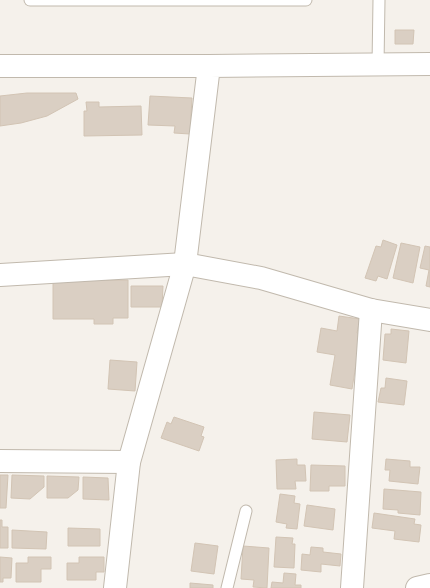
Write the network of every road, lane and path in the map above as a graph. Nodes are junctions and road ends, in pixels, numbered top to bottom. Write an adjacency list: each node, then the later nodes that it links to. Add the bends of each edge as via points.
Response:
1 (30, 0): 2 (lane)
2 (306, 0)
3 (379, 0): 5 (lane)
4 (430, 64): 5 (street)
5 (378, 65): 7 (street)
6 (0, 66): 7 (street)
7 (209, 66): 8 (street)
8 (185, 264): 9 (street); 10 (street, via 261,278); 13 (street)
9 (0, 275)
10 (371, 310): 11 (street); 18 (street)
11 (430, 320)
12 (0, 460): 13 (street)
13 (129, 462): 16 (street)
14 (246, 511): 17 (lane)
15 (430, 585): 19 (street)
16 (115, 588)
17 (227, 588)
18 (352, 588)
19 (417, 588)

